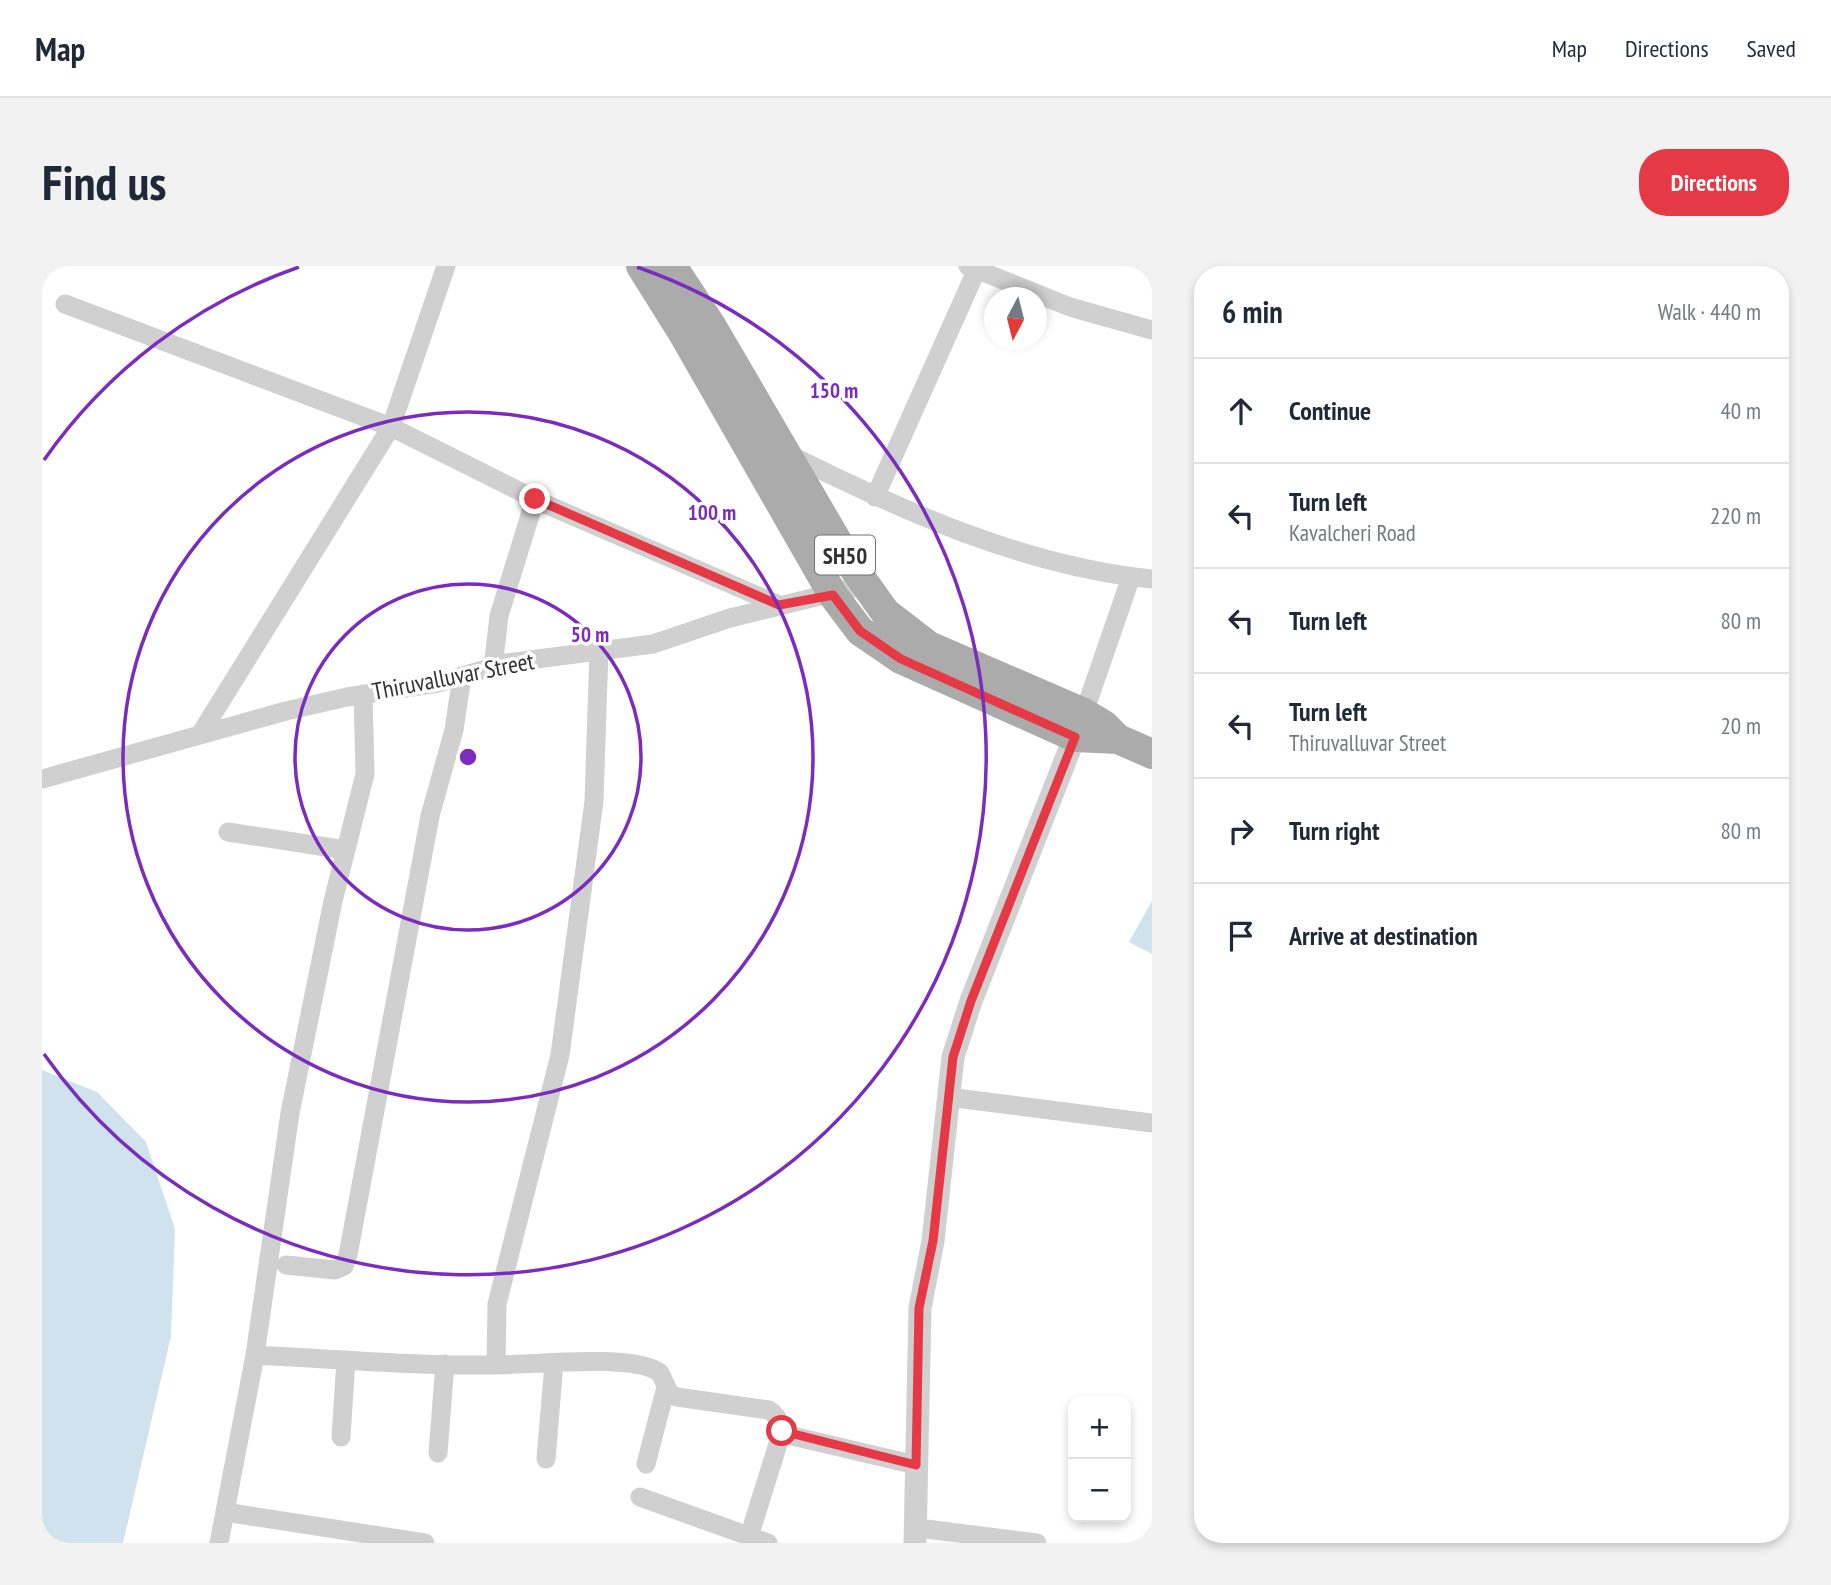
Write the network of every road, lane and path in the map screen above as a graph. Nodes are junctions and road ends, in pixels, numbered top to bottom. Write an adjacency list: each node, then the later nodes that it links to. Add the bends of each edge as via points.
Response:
1 (446, 266): 7 (street)
2 (641, 266): 14 (main road, SH50)
3 (672, 266): 8 (main road, SH50)
4 (973, 268): 6 (street, via 1070,307); 9 (street)
5 (65, 304): 7 (street)
6 (1152, 330)
7 (391, 427): 10 (street); 21 (street)
8 (786, 453): 9 (street); 13 (main road, SH50)
9 (874, 497): 11 (street, via 951,529 1053,562)
10 (535, 499): 15 (street); 17 (street, via 499,616)
11 (1131, 577): 12 (street); 20 (street)
12 (1152, 579)
13 (865, 585): 14 (street, Thiruvalluvar Street); 20 (main road, SH50, via 884,612 929,646)
14 (833, 595): 15 (street, Thiruvalluvar Street); 20 (main road, SH50, via 860,631 901,659)
15 (779, 605): 16 (street, Thiruvalluvar Street, via 653,644)
16 (599, 650): 17 (street, Thiruvalluvar Street); 33 (street, via 594,801 560,1055 497,1304)
17 (493, 667): 18 (street, Thiruvalluvar Street)
18 (462, 676): 19 (street, Thiruvalluvar Street); 28 (street, via 454,730 430,816 348,1255 344,1266 335,1270)
19 (363, 694): 21 (street, Thiruvalluvar Street); 25 (street, via 365,774)
20 (1079, 725): 22 (main road, SH50); 26 (street, via 971,1001 953,1057)
21 (201, 733): 23 (street, Thiruvalluvar Street)
22 (1152, 754)
23 (42, 779)
24 (228, 832): 25 (street)
25 (345, 850): 29 (street, via 290,1113)
26 (948, 1097): 27 (street); 40 (street, via 933,1241 919,1308)
27 (1152, 1123)
28 (286, 1265)
29 (255, 1355): 30 (street); 42 (street)
30 (346, 1360): 32 (street); 36 (street)
31 (554, 1363): 33 (street); 34 (street, via 654,1368); 38 (street)
32 (445, 1364): 33 (street); 37 (street)
33 (496, 1365)
34 (666, 1387): 35 (street, via 677,1397 769,1410); 39 (street)
35 (782, 1431): 40 (street); 44 (street)
36 (341, 1437)
37 (438, 1453)
38 (546, 1459)
39 (646, 1464)
40 (916, 1465): 43 (street)
41 (640, 1497): 44 (street)
42 (225, 1512): 45 (street); 46 (street)
43 (917, 1535): 48 (street)
44 (749, 1536): 47 (street)
45 (219, 1543)
46 (425, 1543)
47 (768, 1543)
48 (1037, 1543)

